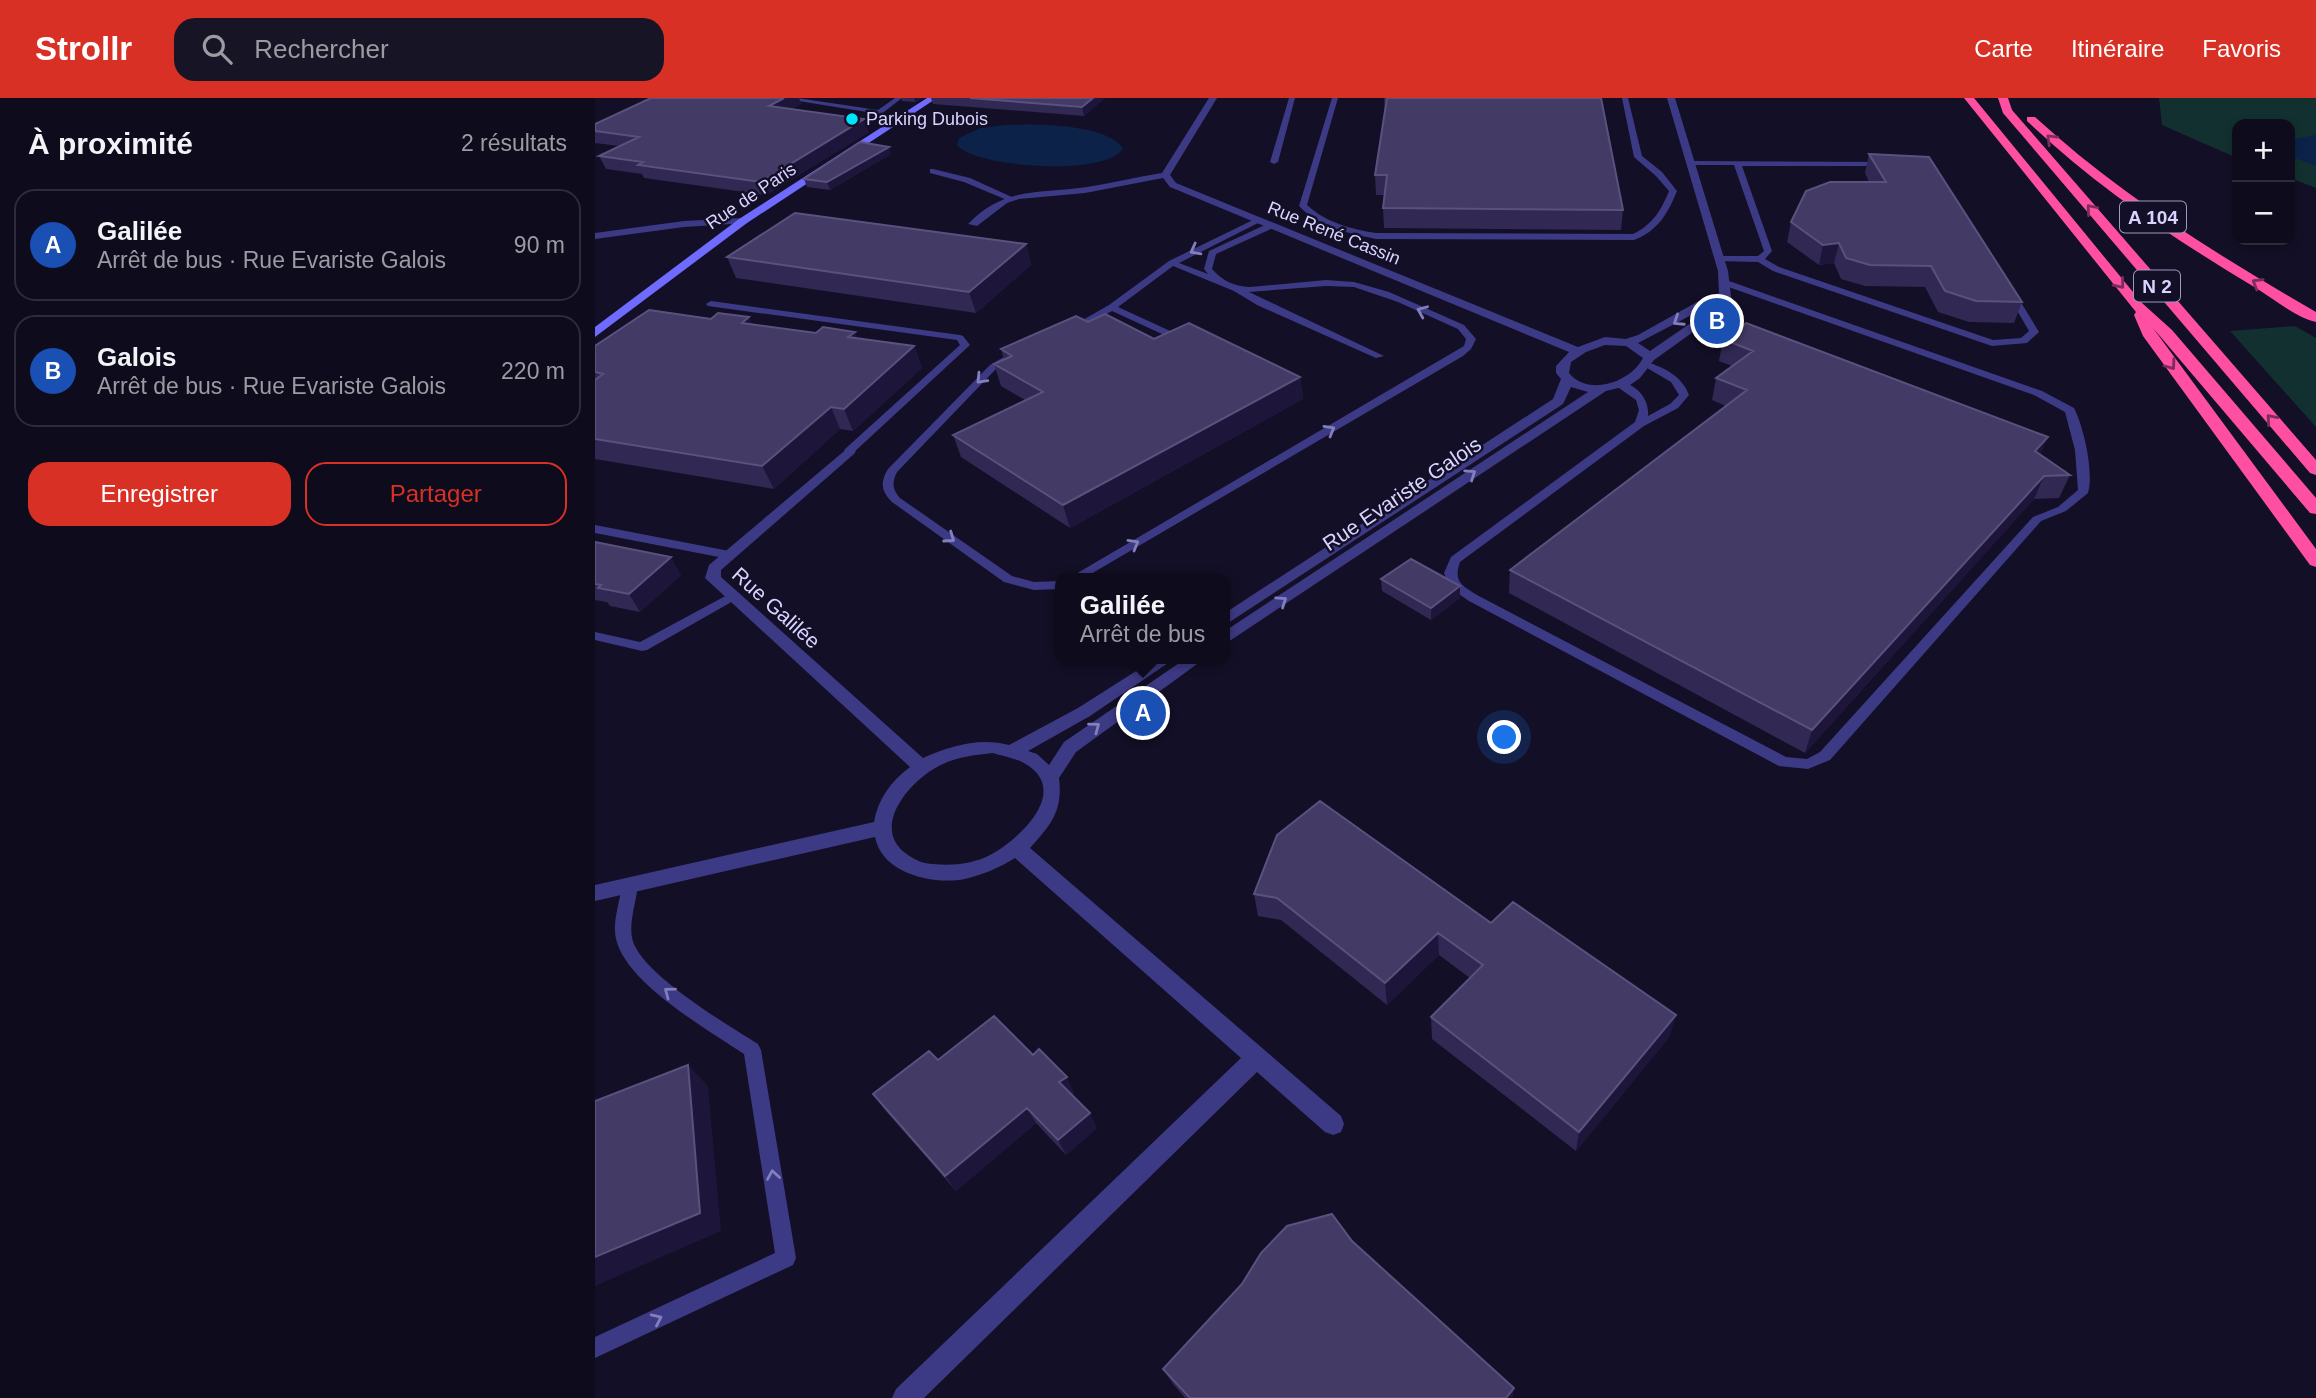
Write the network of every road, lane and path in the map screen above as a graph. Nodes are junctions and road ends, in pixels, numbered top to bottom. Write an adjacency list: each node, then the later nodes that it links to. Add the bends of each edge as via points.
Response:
1 (783, 98): 11 (lane)
2 (899, 98): 11 (lane)
3 (933, 98): 12 (street, Rue de Paris)
4 (1213, 98): 18 (street)
5 (1292, 98): 13 (lane)
6 (1335, 98): 7 (lane, via 1303,206 1314,216 1375,236 1634,237 1653,228 1665,215 1673,191 1638,157)
7 (1625, 98)
8 (1671, 98): 14 (street)
9 (1969, 98): 33 (highway, one-way to 33)
10 (2003, 98): 35 (highway, A 104, one-way to 10, via 2146,212); 49 (highway, N 2, one-way to 10, via 2007,111)
11 (878, 112): 12 (lane, via 874,116 880,120)
12 (897, 121): 21 (street, Rue de Paris)
13 (1274, 162)
14 (1691, 163): 15 (lane); 25 (street)
15 (1737, 163): 16 (lane); 26 (lane, via 1768,251)
16 (1896, 165)
17 (933, 171): 19 (lane)
18 (1165, 175): 19 (street, via 1095,189); 20 (street, Rue René Cassin, via 1181,189)
19 (1010, 198): 22 (street)
20 (1257, 220): 23 (street, Rue René Cassin); 27 (lane, one-way to 27)
21 (743, 221): 24 (street); 36 (street, Rue de Paris)
22 (973, 225)
23 (1270, 226): 28 (lane, via 1212,253 1208,269); 41 (street, Rue René Cassin)
24 (595, 236)
25 (1720, 259): 26 (lane); 31 (street)
26 (1760, 259): 29 (lane, via 1776,270 1992,343 2025,341 2034,327)
27 (1171, 262): 28 (lane); 34 (lane)
28 (1218, 281): 30 (lane)
29 (2004, 283)
30 (1237, 289): 42 (lane); 54 (lane, one-way to 30, via 1460,354 1471,339 1461,327 1359,286)
31 (1725, 289): 39 (street, one-way to 39, via 1663,330); 43 (street, Rue Evariste Galois, via 1724,308); 47 (lane, via 2060,404 2070,410 2075,424 2084,491 2063,509 2037,519 1825,756 1808,764 1784,762 1454,585 1450,573 1455,560)
32 (711, 304): 48 (lane, via 960,338 965,345)
33 (2137, 306): 50 (highway, N 2, via 2167,333); 53 (highway, one-way to 53, via 2148,333)
34 (1112, 307): 37 (lane); 38 (lane)
35 (2316, 318)
36 (595, 333)
37 (1057, 335)
38 (1178, 338)
39 (1628, 342): 41 (street, via 1595,343); 43 (street, via 1646,352)
40 (1023, 351): 55 (lane, one-way to 55, via 993,367 892,471 887,483 896,500 1008,579 1042,588)
41 (1578, 351): 44 (street, Rue Evariste Galois, via 1563,365)
42 (1379, 356)
43 (1648, 361): 45 (street, Rue Evariste Galois, via 1642,372); 47 (lane, via 1682,385 1684,395 1674,406)
44 (1567, 380): 46 (street, Rue Evariste Galois); 57 (street, Rue Evariste Galois, via 1559,401)
45 (1620, 384): 46 (street, Rue Evariste Galois); 47 (lane, via 1641,398 1645,413)
46 (1604, 387): 59 (street, Rue Evariste Galois, one-way to 46)
47 (1640, 424)
48 (849, 451): 52 (street, Rue Galilée)
49 (2316, 470)
50 (2316, 509)
51 (595, 529): 52 (lane)
52 (729, 555): 56 (street, Rue Galilée, via 712,573 716,584)
53 (2316, 561)
54 (1084, 573)
55 (1055, 585)
56 (731, 597): 58 (lane, via 642,647); 63 (street, Rue Galilée)
57 (1230, 617)
58 (595, 636)
59 (1230, 636)
60 (1158, 664): 62 (street)
61 (1188, 664): 64 (street, one-way to 61, via 1070,747)
62 (1015, 750): 63 (street, via 969,749); 64 (street, via 1042,765)
63 (922, 768): 65 (street, via 892,796)
64 (1050, 777): 66 (street, via 1049,813)
65 (881, 828): 66 (street, via 885,846 898,860 917,870 941,874 994,863); 67 (street)
66 (1018, 849): 69 (street)
67 (630, 885): 68 (street); 71 (lane, one-way to 67, via 786,1258 752,1050 665,990 630,956 624,939)
68 (595, 893)
69 (1257, 1058): 70 (street); 72 (street)
70 (1333, 1124)
71 (595, 1348)
72 (905, 1398)

